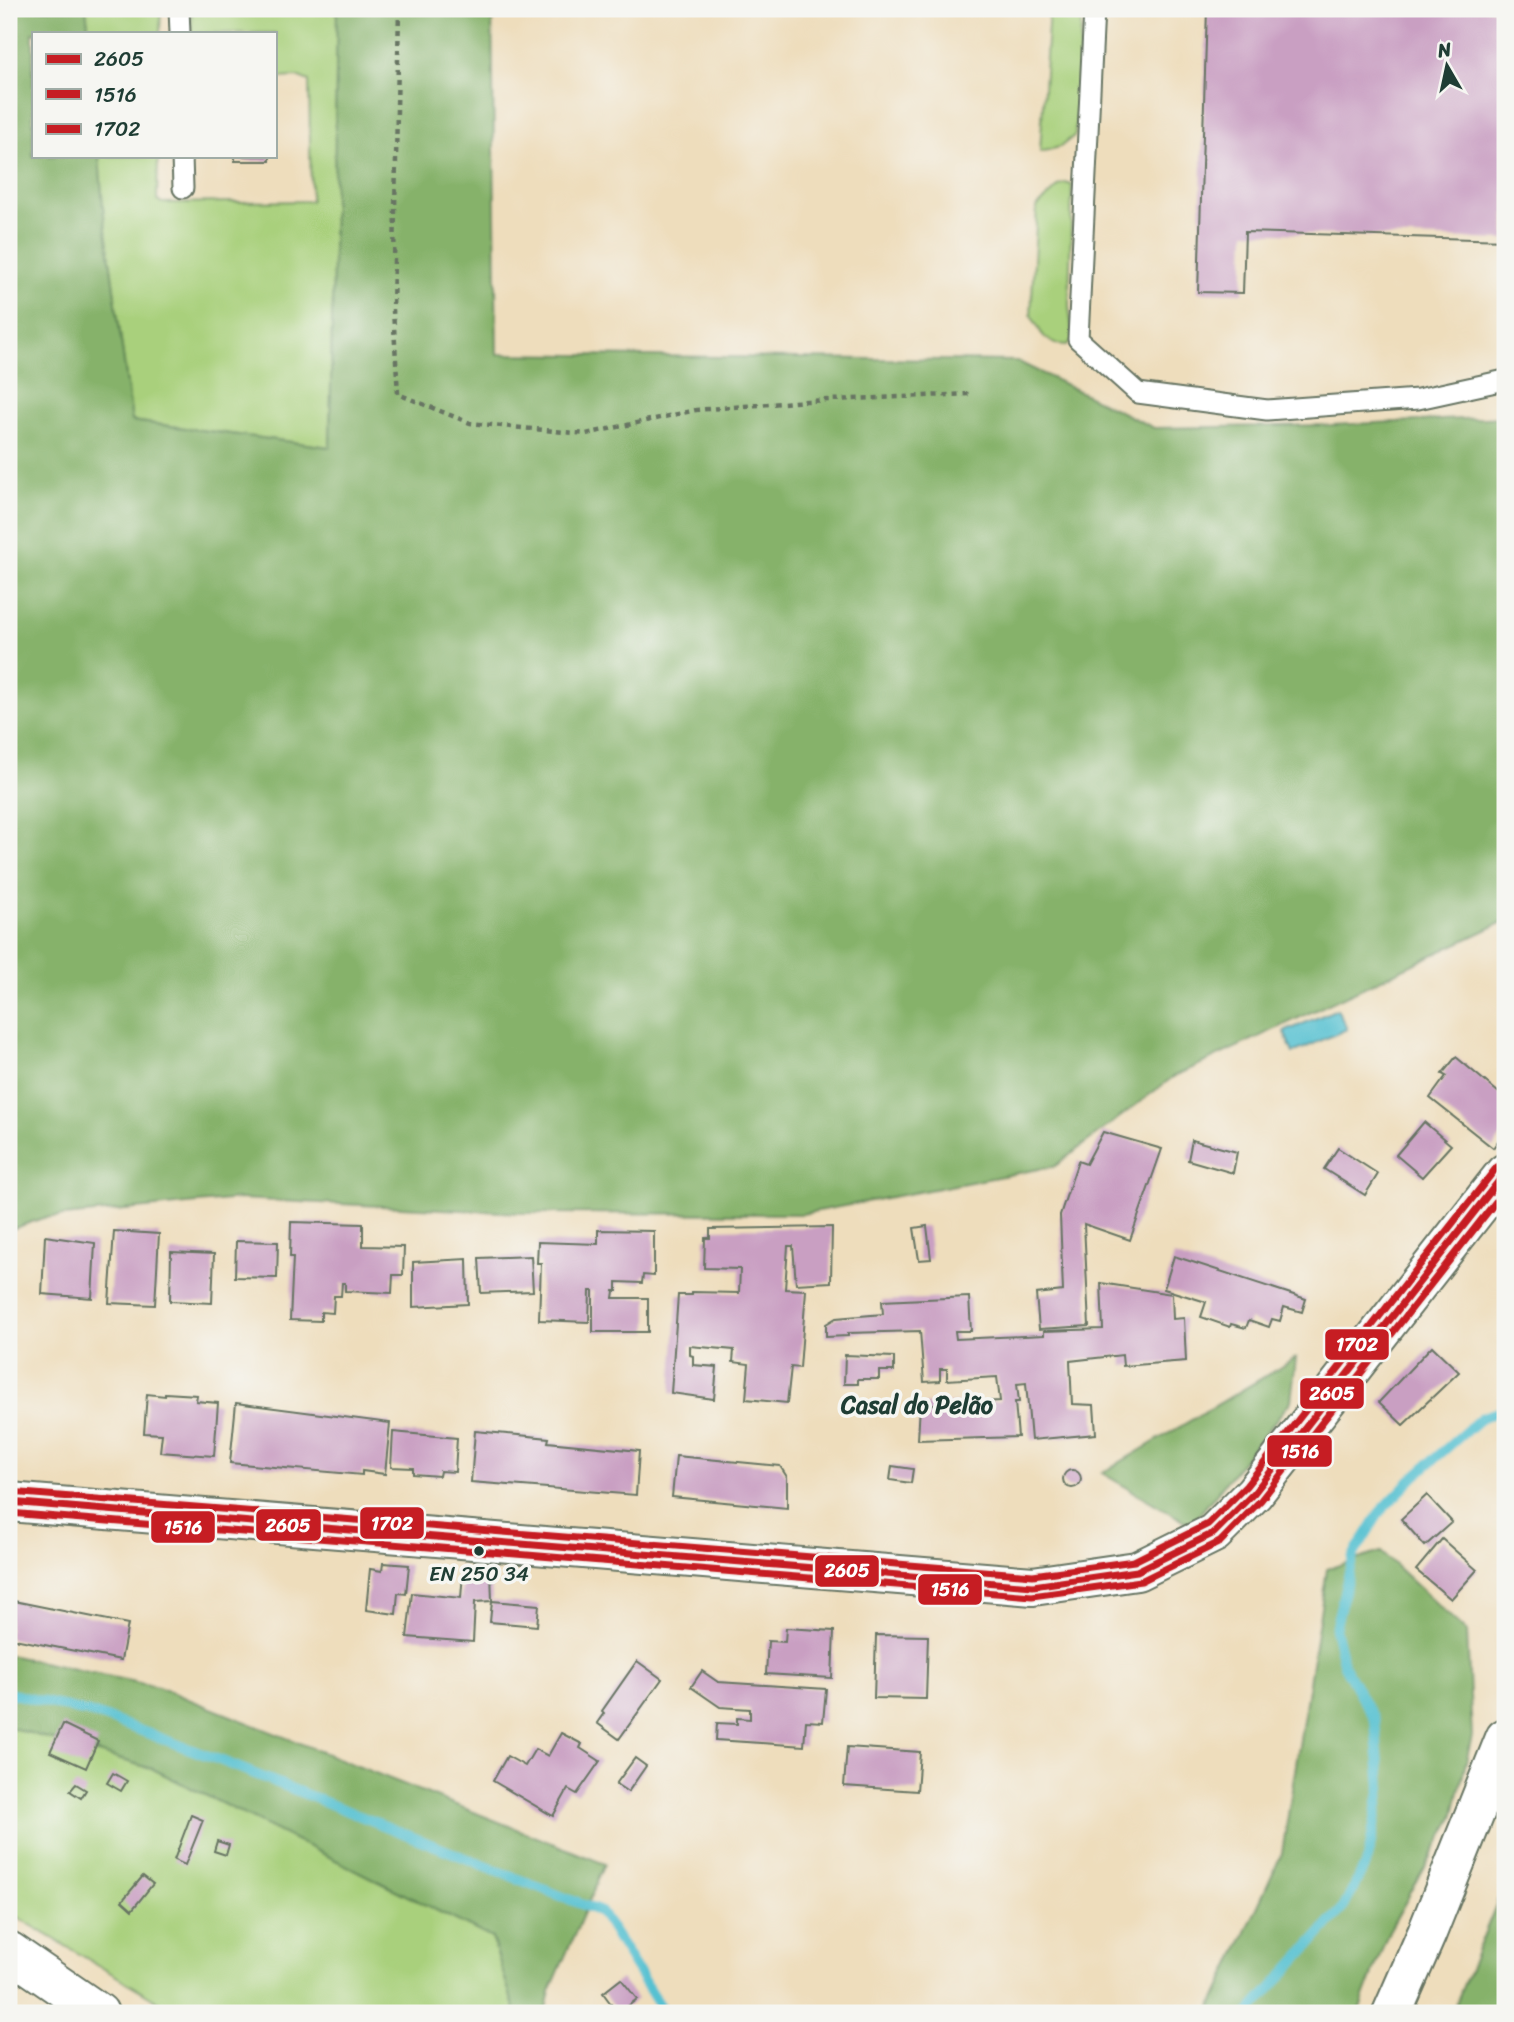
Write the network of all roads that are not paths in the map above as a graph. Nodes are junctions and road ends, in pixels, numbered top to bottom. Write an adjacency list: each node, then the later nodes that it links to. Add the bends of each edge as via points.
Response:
1 (179, 9): 3 (lane)
2 (1094, 9): 6 (lane, via 1078,339 1138,393 1267,410 1418,399)
3 (180, 32)
4 (182, 158): 5 (lane)
5 (183, 188)
6 (1505, 380)
7 (1505, 1173): 8 (main road, via 1254,1493 1214,1533 1137,1572 1033,1586)
8 (9, 1502)
9 (1505, 1738): 12 (main road)
10 (9, 1951): 11 (main road)
11 (99, 2013)
12 (1392, 2013)

